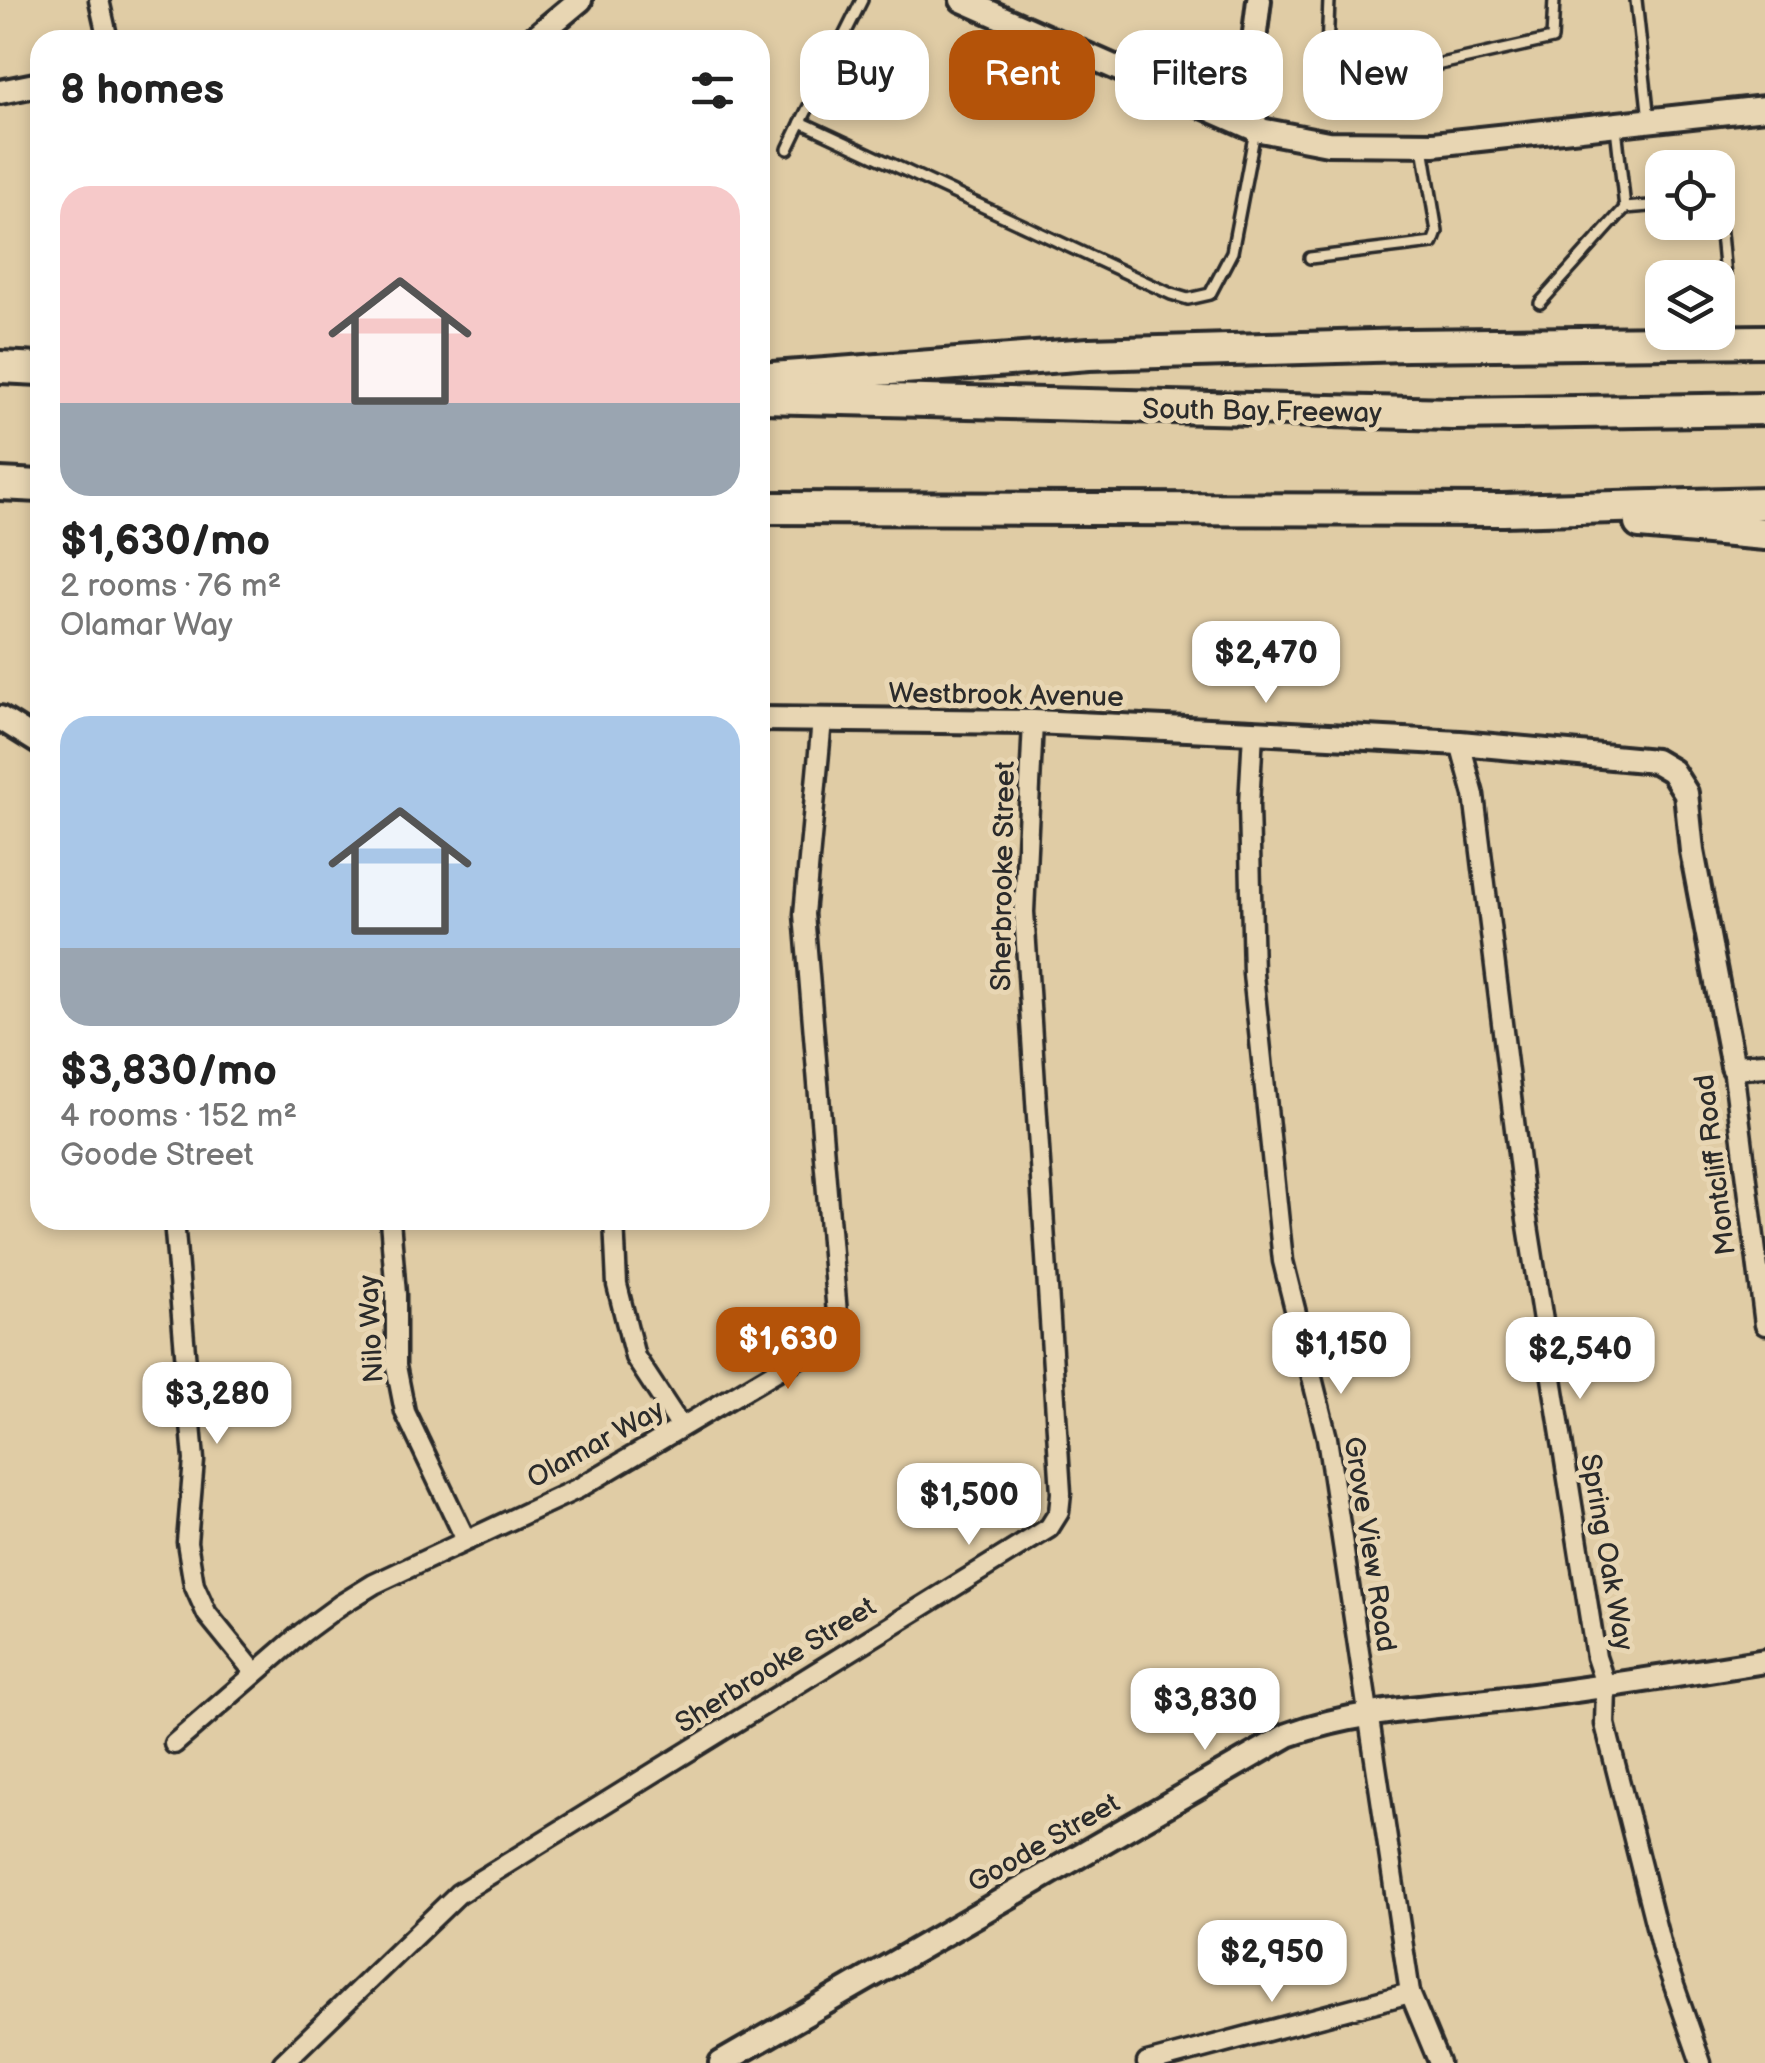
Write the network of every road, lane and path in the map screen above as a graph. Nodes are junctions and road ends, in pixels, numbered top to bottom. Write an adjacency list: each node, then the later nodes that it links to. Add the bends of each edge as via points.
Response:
1 (99, 0): 9 (street)
2 (580, 0): 10 (street)
3 (862, 0): 15 (lane)
4 (962, 0): 17 (street)
5 (1258, 0): 17 (street, via 1251,65)
6 (1329, 0): 7 (lane, via 1326,76 1369,80 1552,39)
7 (1554, 0)
8 (1636, 0): 14 (lane)
9 (106, 30)
10 (544, 30)
11 (30, 86): 12 (street)
12 (0, 92)
13 (1765, 108): 14 (street)
14 (1649, 120): 16 (street)
15 (800, 122): 17 (lane, via 1188,300 1210,294 1227,267); 19 (lane)
16 (1615, 124): 18 (street); 21 (lane)
17 (1256, 129): 18 (street, via 1328,142)
18 (1422, 144): 22 (lane, via 1438,232 1433,243)
19 (788, 149)
20 (1645, 207): 21 (lane)
21 (1625, 208): 23 (lane)
22 (1310, 258)
23 (1540, 303)
24 (1765, 341): 27 (highway, via 1089,354)
25 (0, 367): 26 (highway)
26 (30, 368)
27 (770, 379)
28 (770, 397): 29 (highway, South Bay Freeway, via 1452,414)
29 (1765, 408)
30 (0, 484): 31 (highway)
31 (30, 486)
32 (1765, 503): 34 (highway)
33 (770, 508): 34 (highway)
34 (1503, 510): 35 (highway)
35 (1765, 534)
36 (770, 720): 37 (street, Westbrook Avenue)
37 (822, 720): 39 (street, Westbrook Avenue); 50 (street, Olamar Way, via 804,914 838,1326 812,1350)
38 (1, 721): 41 (street)
39 (1032, 722): 40 (street, Westbrook Avenue); 58 (street, Sherbrooke Street, via 1024,912 1059,1512 1049,1528 458,1894)
40 (1253, 732): 42 (street, Westbrook Avenue); 55 (street, Grove View Road, via 1253,974 1284,1261 1327,1438)
41 (30, 737)
42 (1460, 743): 43 (street, Westbrook Avenue, via 1655,761 1672,770 1686,793); 54 (street, Spring Oak Way, via 1474,795 1527,1218)
43 (1687, 821): 45 (street, Montcliff Road)
44 (1765, 1066): 45 (street)
45 (1734, 1067): 49 (street, Montcliff Road)
46 (175, 1230): 53 (street, via 194,1460 186,1542 207,1614)
47 (391, 1230): 51 (street, Nilo Way, via 404,1412)
48 (614, 1230): 50 (street, via 617,1284 635,1357)
49 (1765, 1326)
50 (681, 1427): 51 (street, Olamar Way, via 579,1488)
51 (466, 1540): 53 (street, Olamar Way, via 340,1605)
52 (1765, 1662): 54 (street, Goode Street)
53 (255, 1672): 56 (street, Olamar Way)
54 (1606, 1687): 55 (street, Goode Street); 62 (street, Spring Oak Way, via 1605,1724 1663,1954)
55 (1371, 1714): 57 (street, Grove View Road); 59 (street, Goode Street, via 1288,1735)
56 (174, 1744)
57 (1410, 1993): 60 (street); 61 (street, Grove View Road)
58 (283, 2063)
59 (721, 2063)
60 (1147, 2063)
61 (1439, 2063)
62 (1701, 2063)

